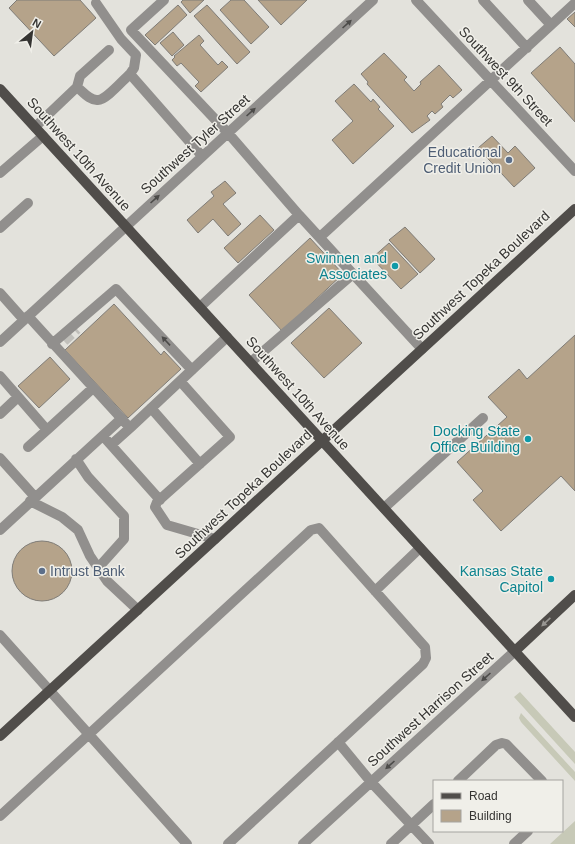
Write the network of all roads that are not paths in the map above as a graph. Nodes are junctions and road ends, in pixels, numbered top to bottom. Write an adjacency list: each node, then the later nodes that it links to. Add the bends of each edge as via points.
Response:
1 (164, 0): 16 (street, via 131,30)
2 (373, 0): 16 (street, Southwest Tyler Street, one-way to 2)
3 (416, 0): 12 (street, Southwest 9th Street)
4 (483, 0): 9 (street)
5 (528, 0): 8 (street)
6 (96, 3): 11 (street, via 121,39 136,55 134,68)
7 (575, 3): 8 (street)
8 (552, 25): 9 (street)
9 (526, 48): 12 (street)
10 (109, 50): 13 (street, via 80,76)
11 (130, 74): 13 (street, via 98,101 88,97); 18 (street)
12 (491, 81): 19 (street, Southwest 9th Street); 26 (street)
13 (77, 87): 15 (street)
14 (0, 88): 15 (main road, Southwest 10th Avenue)
15 (35, 127): 17 (main road, Southwest 10th Avenue)
16 (228, 133): 18 (street, Southwest Tyler Street); 23 (street)
17 (43, 136): 20 (street); 24 (main road, Southwest 10th Avenue)
18 (202, 156): 24 (street, Southwest Tyler Street, one-way to 18)
19 (575, 171)
20 (0, 173)
21 (28, 203): 25 (street)
22 (575, 209): 34 (main road, Southwest Topeka Boulevard)
23 (299, 215): 26 (street); 29 (street)
24 (126, 226): 29 (main road, Southwest 10th Avenue); 30 (street, Southwest Tyler Street)
25 (0, 228)
26 (320, 237): 27 (street)
27 (353, 274): 34 (street); 35 (street)
28 (0, 293): 30 (street)
29 (200, 307): 31 (main road, Southwest 10th Avenue)
30 (26, 318): 32 (street, Southwest Tyler Street); 33 (street)
31 (227, 336): 35 (main road, Southwest 10th Avenue); 36 (street)
32 (0, 342)
33 (58, 342): 36 (street, one-way to 33, via 116,289); 39 (street)
34 (422, 349): 48 (main road, Southwest Topeka Boulevard)
35 (251, 362): 48 (main road, Southwest 10th Avenue)
36 (192, 370): 38 (street)
37 (0, 376): 40 (street)
38 (180, 381): 41 (street); 53 (street, via 230,437)
39 (93, 388): 44 (street); 46 (street)
40 (18, 397): 42 (street); 46 (street)
41 (151, 408): 45 (street); 53 (street)
42 (0, 414)
43 (483, 418): 56 (street)
44 (121, 419): 45 (street); 47 (street)
45 (130, 428): 49 (street)
46 (47, 430): 50 (street)
47 (103, 436): 49 (street); 52 (street)
48 (322, 440): 56 (main road, Southwest 10th Avenue); 58 (main road, Southwest Topeka Boulevard)
49 (111, 445): 55 (street)
50 (28, 447)
51 (0, 458): 54 (street)
52 (76, 459): 54 (street); 60 (street, via 88,477 124,516 124,539)
53 (200, 464): 55 (street)
54 (32, 499): 57 (street); 60 (street, via 78,530)
55 (160, 500): 58 (street, via 155,508 167,525)
56 (384, 508): 59 (main road, Southwest 10th Avenue)
57 (0, 530)
58 (215, 539): 63 (main road, Southwest Topeka Boulevard)
59 (420, 548): 61 (street); 65 (main road, Southwest 10th Avenue)
60 (98, 568): 63 (street, via 107,581)
61 (375, 591): 68 (street, via 319,528 311,530); 70 (street, via 425,647 426,658 423,664)
62 (575, 595): 65 (main road, Southwest Harrison Street, one-way to 65)
63 (138, 610): 66 (main road, Southwest Topeka Boulevard)
64 (0, 635): 66 (street)
65 (515, 651): 67 (main road, Southwest 10th Avenue); 73 (street, Southwest Harrison Street, one-way to 73)
66 (49, 691): 68 (street); 69 (main road, Southwest Topeka Boulevard)
67 (575, 716)
68 (88, 735): 75 (street); 78 (street)
69 (0, 736)
70 (338, 742): 73 (street); 79 (street)
71 (459, 780): 72 (street, via 496,745 502,743 506,744)
72 (541, 780)
73 (371, 782): 76 (street); 80 (street, Southwest Harrison Street)
74 (433, 805): 76 (street)
75 (0, 816)
76 (411, 825): 81 (street); 82 (street)
77 (527, 832): 83 (street)
78 (187, 844)
79 (228, 844)
80 (303, 844)
81 (390, 844)
82 (429, 844)
83 (514, 844)

